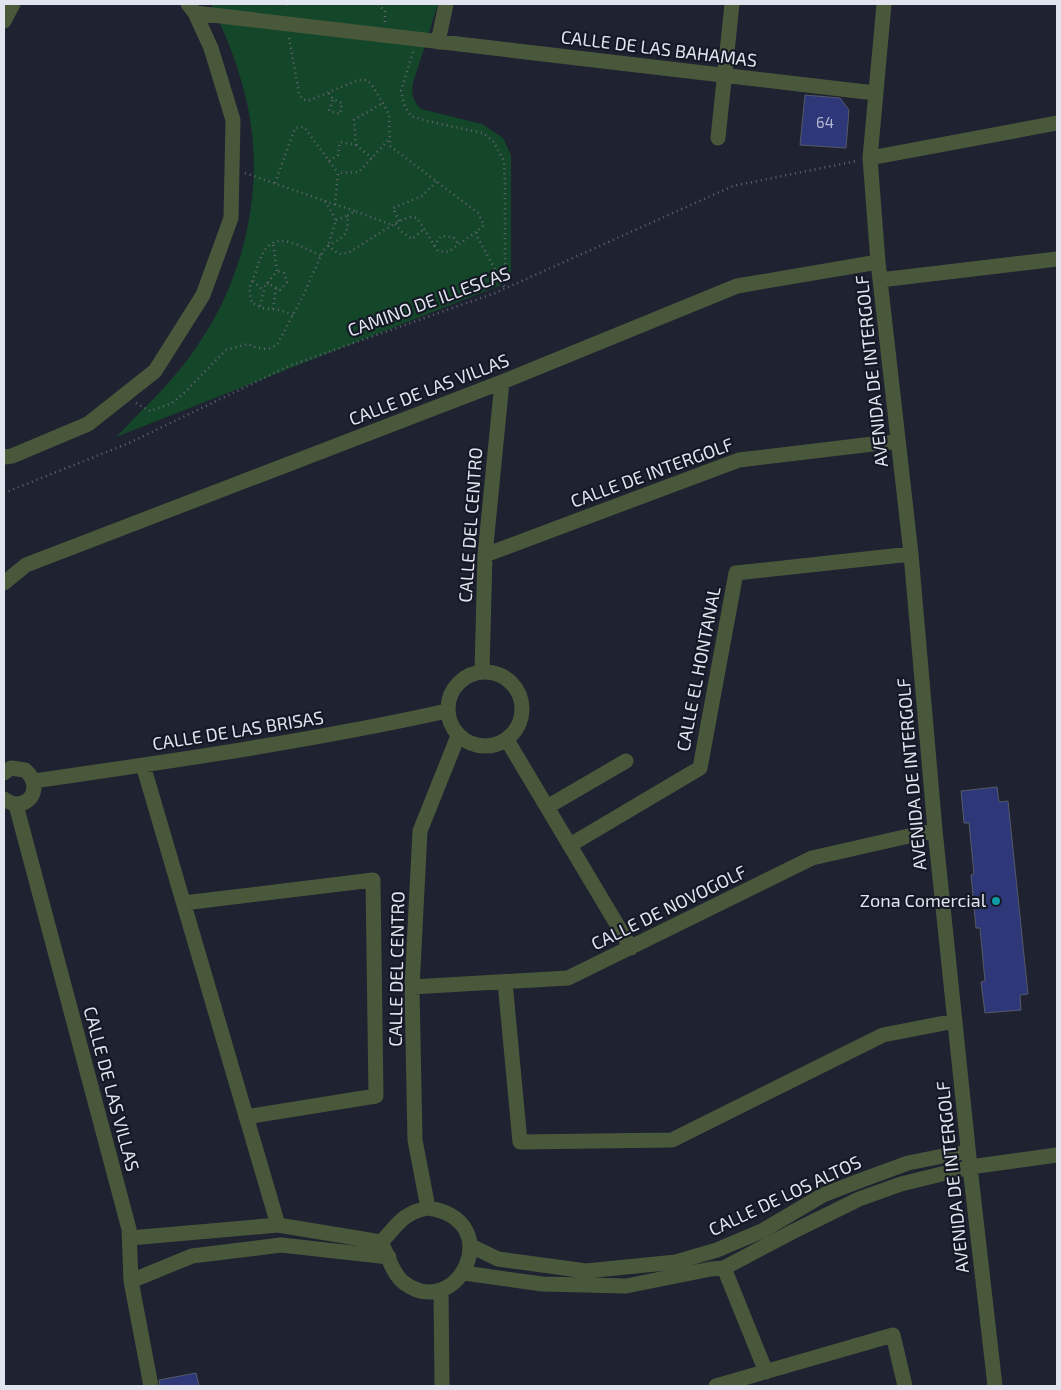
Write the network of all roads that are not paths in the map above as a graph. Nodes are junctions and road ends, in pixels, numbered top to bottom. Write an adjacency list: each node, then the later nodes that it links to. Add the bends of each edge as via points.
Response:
1 (12, 4): 6 (street)
2 (446, 4): 7 (street)
3 (732, 4): 8 (street)
4 (884, 4): 9 (street, AVENIDA DE INTERGOLF)
5 (192, 8): 7 (street, CALLE DE LAS BAHAMAS, via 287,24); 18 (street, via 211,48 234,120 231,218 203,295 155,371 88,424)
6 (4, 21)
7 (438, 42): 8 (street, CALLE DE LAS BAHAMAS)
8 (724, 75): 9 (street, CALLE DE LAS BAHAMAS); 11 (street)
9 (875, 93): 12 (street, AVENIDA DE INTERGOLF)
10 (1057, 123): 12 (street)
11 (718, 138)
12 (870, 158): 14 (street, AVENIDA DE INTERGOLF)
13 (1057, 259): 15 (street)
14 (878, 262): 15 (street, AVENIDA DE INTERGOLF); 16 (street, CALLE DE LAS VILLAS, via 737,286)
15 (880, 280): 17 (street, AVENIDA DE INTERGOLF)
16 (502, 382): 20 (street, CALLE DEL CENTRO); 21 (street, CALLE DE LAS VILLAS, via 26,564)
17 (898, 440): 19 (street, AVENIDA DE INTERGOLF); 20 (street, CALLE DE INTERGOLF, via 739,460)
18 (4, 458)
19 (911, 554): 32 (street, AVENIDA DE INTERGOLF); 33 (street, CALLE EL HONTANAL, via 736,573 700,768)
20 (484, 555): 22 (street, CALLE DEL CENTRO)
21 (4, 583)
22 (482, 671): 23 (street, via 464,677 455,686); 25 (street, via 495,672 507,678 518,690 522,716 518,728)
23 (447, 711): 24 (street); 27 (street, CALLE DE LAS BRISAS, via 362,729)
24 (458, 736): 25 (street, via 469,744 482,747 495,746); 37 (street, CALLE DEL CENTRO, via 420,831)
25 (507, 740): 31 (street)
26 (626, 761): 31 (street)
27 (143, 765): 29 (street, CALLE DE LAS BRISAS); 34 (street)
28 (6, 766): 29 (street, via 25,770)
29 (34, 781): 30 (street, via 30,799 23,803)
30 (10, 802): 45 (street, CALLE DE LAS VILLAS)
31 (547, 807): 33 (street)
32 (935, 830): 35 (street, CALLE DE NOVOGOLF, via 812,858); 38 (street, AVENIDA DE INTERGOLF)
33 (570, 845): 35 (street)
34 (184, 903): 39 (street); 39 (street, via 373,880 376,1096)
35 (631, 948): 36 (street, CALLE DE NOVOGOLF, via 568,978)
36 (505, 982): 37 (street, CALLE DE NOVOGOLF); 38 (street, via 520,1142 672,1140 883,1035)
37 (412, 987): 43 (street, CALLE DEL CENTRO, via 415,1140)
38 (955, 1021): 40 (street, AVENIDA DE INTERGOLF)
39 (246, 1117): 44 (street)
40 (968, 1151): 42 (street, AVENIDA DE INTERGOLF); 47 (street, CALLE DE LOS ALTOS, via 908,1163 859,1181 824,1195 762,1231 717,1250 676,1262 586,1271 498,1259)
41 (1057, 1155): 42 (street, CALLE DE LOS ALTOS)
42 (970, 1167): 49 (street, CALLE DE LOS ALTOS, via 901,1184 859,1199); 58 (street, AVENIDA DE INTERGOLF)
43 (428, 1208): 46 (street, via 414,1211 402,1219); 47 (street, via 443,1210 458,1220 467,1232)
44 (278, 1225): 45 (street); 46 (street)
45 (130, 1238): 51 (street, CALLE DE LAS VILLAS)
46 (381, 1242): 48 (street)
47 (470, 1246): 50 (street)
48 (389, 1257): 51 (street, via 281,1245 192,1256); 52 (street, via 394,1270 415,1289)
49 (724, 1268): 50 (street, CALLE DE LOS ALTOS, via 626,1286 542,1284); 53 (street)
50 (464, 1273): 52 (street)
51 (131, 1281): 54 (street, CALLE DE LAS VILLAS)
52 (441, 1290): 55 (street)
53 (766, 1372): 56 (street); 57 (street, via 893,1335)
54 (151, 1386)
55 (442, 1386)
56 (716, 1386)
57 (905, 1386)
58 (996, 1386)

